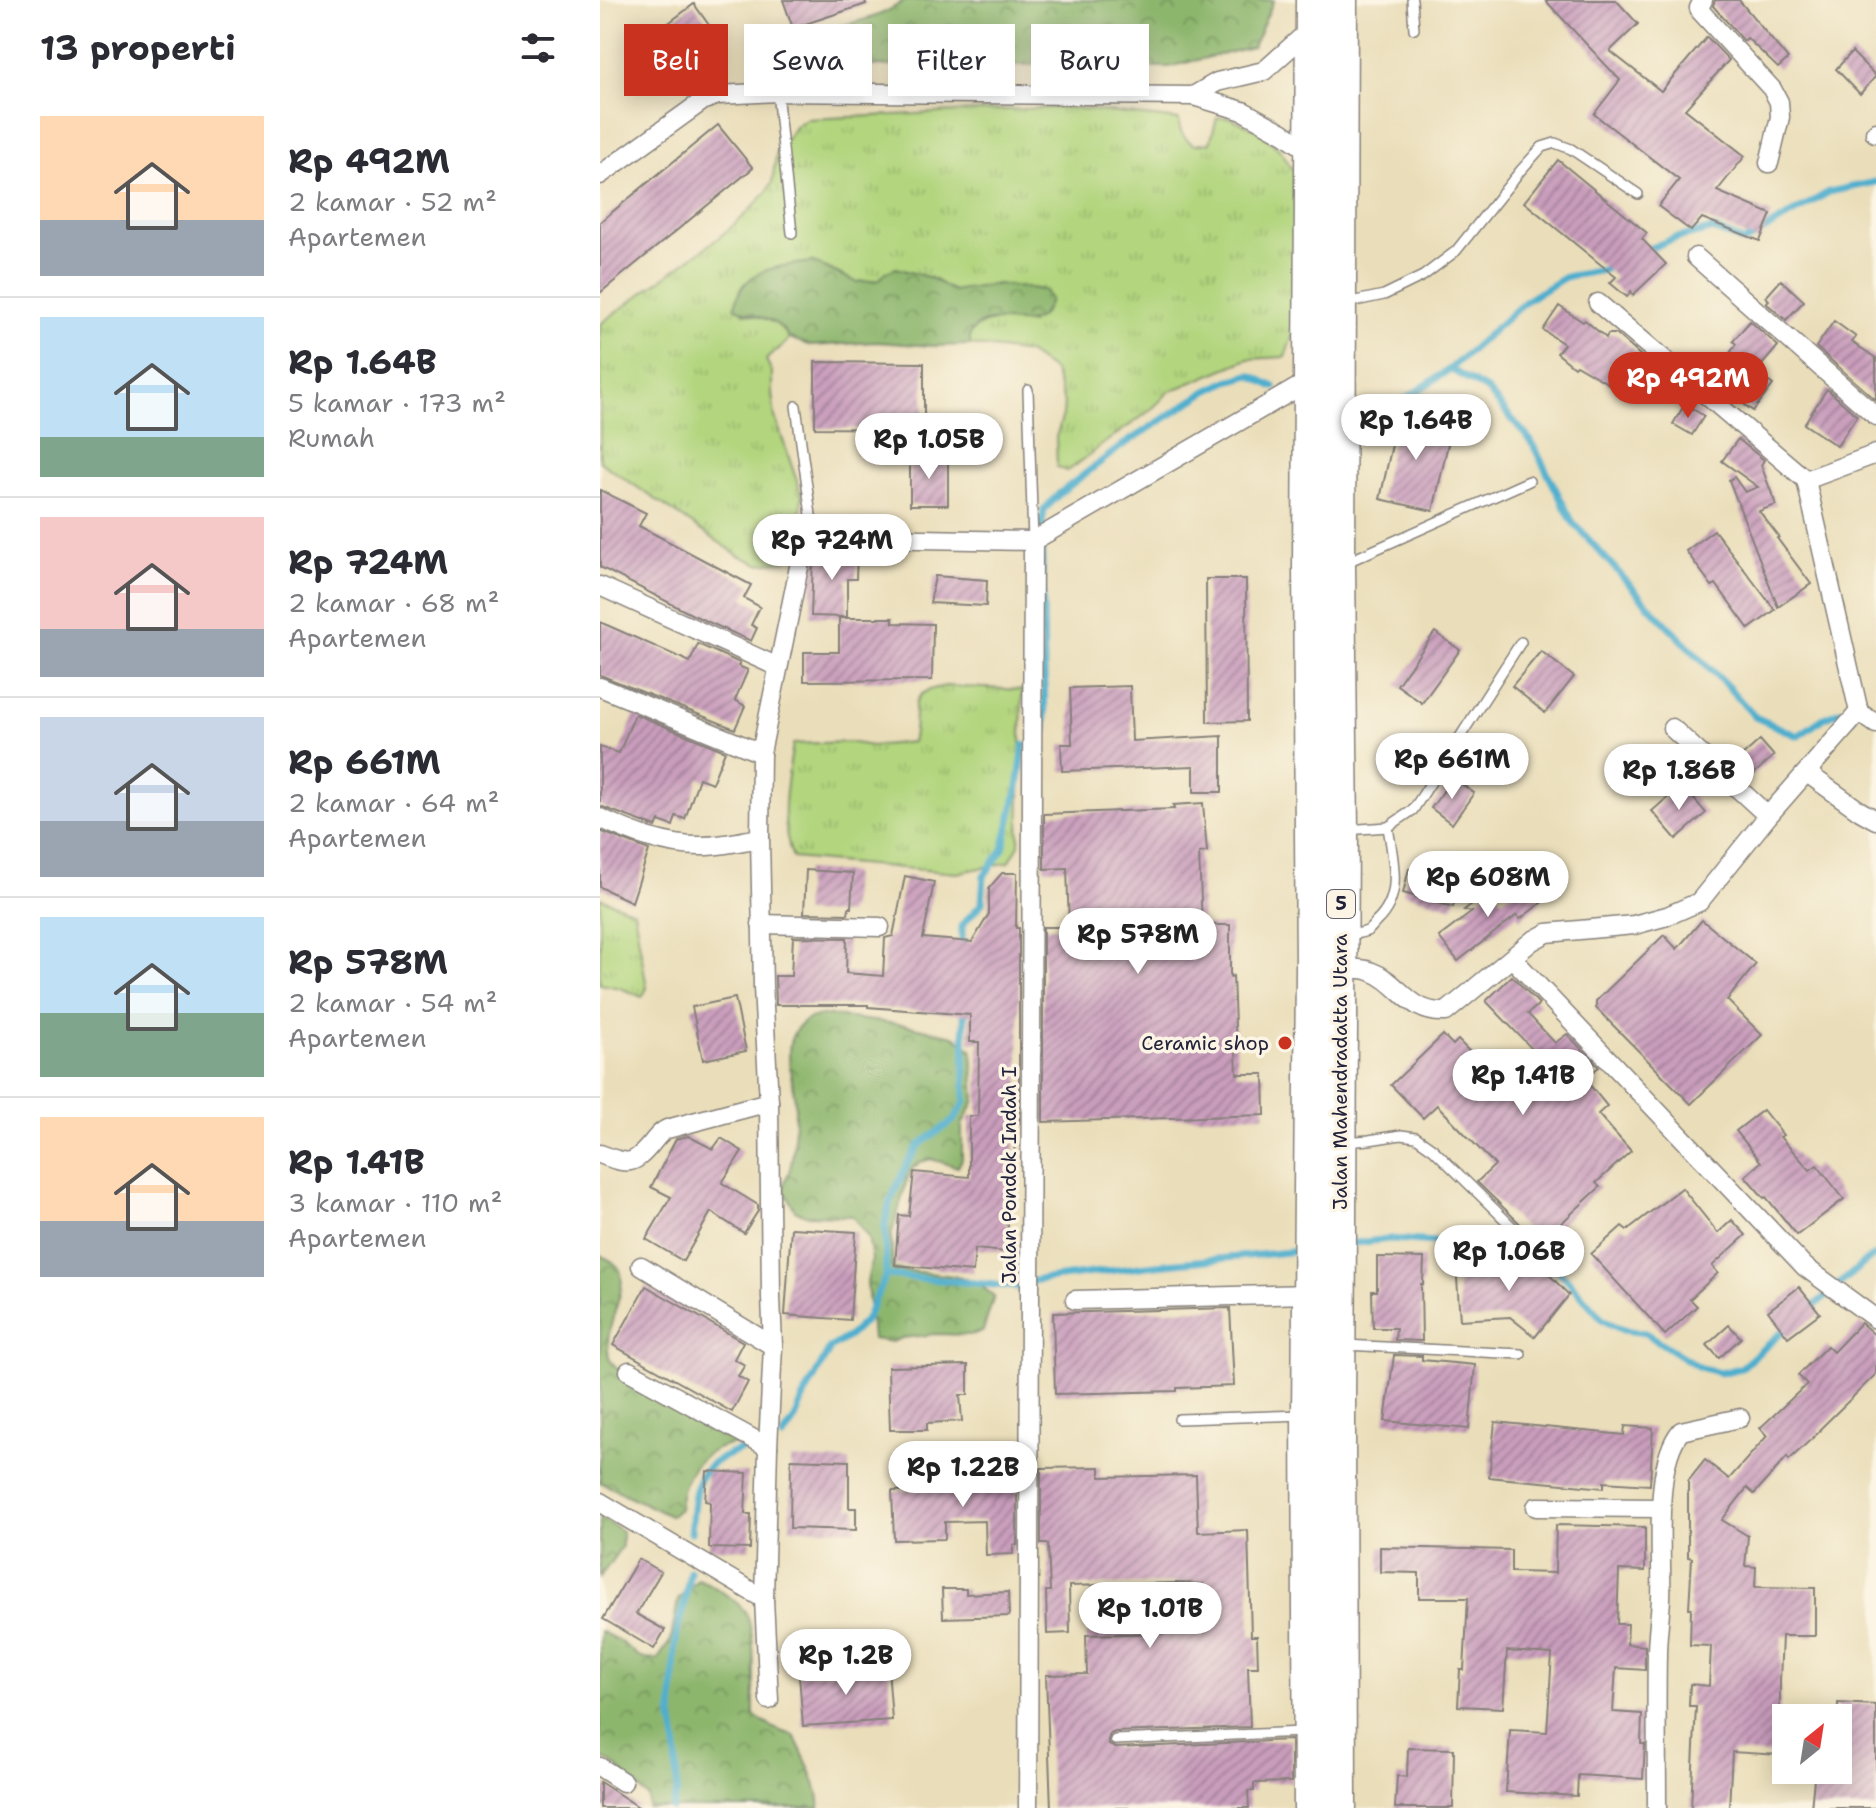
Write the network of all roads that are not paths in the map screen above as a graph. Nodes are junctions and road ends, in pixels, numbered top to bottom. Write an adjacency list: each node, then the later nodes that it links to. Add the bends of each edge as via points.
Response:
1 (1412, 0): 4 (lane)
2 (1703, 0): 10 (street, via 1701,12 1779,102)
3 (1327, 12): 8 (street, via 1264,71 1217,82); 9 (highway, Jalan Mahendradatta Utara / 5)
4 (1414, 29)
5 (872, 93): 8 (street)
6 (744, 94): 11 (street, via 704,100)
7 (777, 96): 13 (lane)
8 (1193, 96): 9 (street, via 1243,111)
9 (1326, 158): 16 (highway, Jalan Mahendradatta Utara / 5); 17 (highway, Jalan Mahendradatta Utara / 5)
10 (1769, 163)
11 (600, 175)
12 (1638, 194): 16 (lane, via 1571,149 1555,143 1542,147 1456,251 1423,276 1384,295)
13 (792, 233)
14 (1696, 257): 20 (street)
15 (1598, 303): 22 (street)
16 (1339, 304): 17 (highway, Jalan Mahendradatta Utara / 5)
17 (1326, 372): 25 (street); 26 (highway, Jalan Mahendradatta Utara / 5)
18 (1028, 390): 25 (lane)
19 (796, 406): 24 (lane)
20 (1876, 416)
21 (1876, 454): 22 (street)
22 (1806, 480): 31 (street)
23 (1529, 481): 26 (lane)
24 (814, 537): 25 (street); 29 (street, via 802,552)
25 (1033, 541): 71 (street, Jalan Pondok Indah I)
26 (1324, 566): 40 (highway, Jalan Mahendradatta Utara / 5)
27 (600, 586): 29 (street)
28 (1521, 642): 39 (lane, via 1413,810)
29 (778, 667): 34 (street)
30 (600, 687): 34 (street)
31 (1859, 712): 32 (street); 35 (street)
32 (1876, 724)
33 (1672, 728): 36 (street)
34 (761, 753): 41 (street)
35 (1807, 773): 36 (street); 38 (street)
36 (1768, 816): 45 (street, via 1699,902 1634,925 1547,933)
37 (600, 818): 41 (street, via 664,842 704,847)
38 (1876, 820)
39 (1388, 827): 40 (lane); 44 (lane, via 1394,865 1391,905 1367,931)
40 (1326, 832): 44 (highway, Jalan Mahendradatta Utara / 5)
41 (760, 838): 42 (street)
42 (761, 924): 43 (street); 46 (street)
43 (880, 927)
44 (1327, 954): 45 (street, via 1382,977 1432,1013 1446,1012); 47 (highway, Jalan Mahendradatta Utara / 5); 51 (highway, Jalan Mahendradatta Utara / 5)
45 (1512, 958): 53 (street, via 1805,1267)
46 (769, 1102): 48 (street, via 667,1129 635,1160); 55 (street)
47 (1339, 1142): 49 (lane, via 1416,1137); 54 (highway, Jalan Mahendradatta Utara / 5)
48 (600, 1154)
49 (1544, 1258)
50 (641, 1266): 55 (street)
51 (1311, 1294): 52 (street); 58 (highway, Jalan Mahendradatta Utara / 5)
52 (1075, 1300)
53 (1876, 1319)
54 (1339, 1345): 56 (lane); 73 (highway, Jalan Mahendradatta Utara / 5)
55 (773, 1346): 61 (street)
56 (1521, 1354)
57 (629, 1371): 61 (street)
58 (1309, 1414): 60 (lane); 67 (highway, Jalan Mahendradatta Utara / 5)
59 (1740, 1418): 64 (street, via 1681,1431 1669,1451)
60 (1179, 1419)
61 (768, 1447): 65 (street)
62 (600, 1502): 65 (street)
63 (1536, 1507): 64 (street)
64 (1660, 1508): 74 (street)
65 (764, 1599): 66 (street)
66 (769, 1700)
67 (1311, 1731): 68 (lane); 72 (highway, Jalan Mahendradatta Utara / 5)
68 (1115, 1740)
69 (600, 1767): 70 (street)
70 (623, 1782)
71 (1028, 1808)
72 (1311, 1808)
73 (1339, 1808)
74 (1657, 1808)

